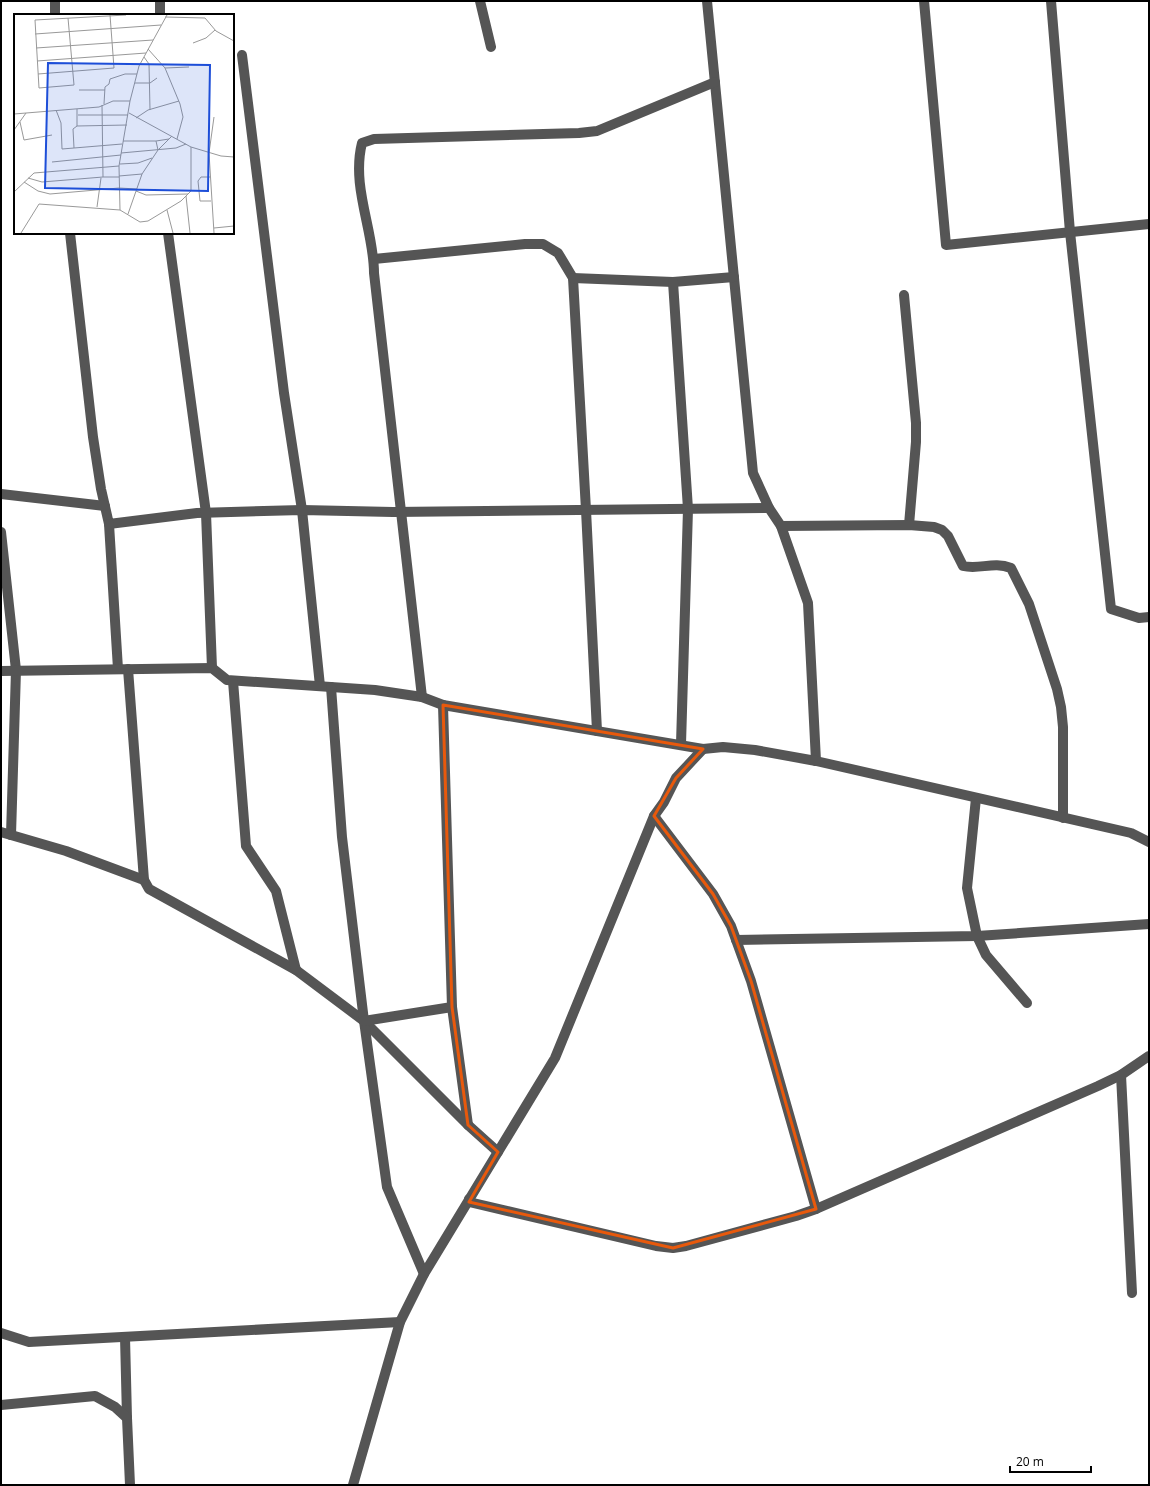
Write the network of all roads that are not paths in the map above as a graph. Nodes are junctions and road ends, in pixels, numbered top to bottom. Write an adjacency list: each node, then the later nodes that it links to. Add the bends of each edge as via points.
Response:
1 (55, 1): 7 (street)
2 (160, 1): 8 (street)
3 (480, 1): 9 (street)
4 (707, 1): 11 (street)
5 (924, 1): 13 (street, via 946,245)
6 (1051, 1): 13 (street)
7 (55, 14)
8 (160, 14)
9 (491, 47)
10 (242, 55): 25 (street, via 284,393)
11 (715, 82): 16 (street, via 597,131 374,140 362,144 358,157 359,176); 17 (street)
12 (1149, 224): 13 (street)
13 (1070, 232): 33 (street, via 1112,609 1139,618)
14 (70, 234): 22 (street, via 92,437)
15 (168, 234): 28 (street)
16 (374, 259): 18 (street, via 542,244 558,253); 27 (street, via 374,281)
17 (734, 277): 19 (street); 23 (street, via 753,473)
18 (573, 278): 19 (street); 26 (street)
19 (673, 282): 24 (street)
20 (904, 295): 30 (street, via 916,423)
21 (1, 494): 22 (street)
22 (105, 506): 29 (street)
23 (769, 508): 24 (street); 31 (street)
24 (688, 509): 26 (street); 44 (street)
25 (302, 510): 27 (street); 28 (street); 39 (street)
26 (586, 510): 27 (street); 43 (street)
27 (400, 512): 41 (street)
28 (206, 513): 29 (street); 34 (street)
29 (109, 524): 35 (street)
30 (909, 525): 31 (street); 49 (street, via 942,530 948,536 963,566 1003,565 1011,568 1027,596 1061,707)
31 (781, 526): 46 (street, via 808,603)
32 (1, 532): 36 (street)
33 (1149, 617)
34 (212, 668): 35 (street); 38 (street, via 226,680)
35 (123, 669): 36 (street); 52 (street)
36 (16, 670): 37 (street); 50 (street)
37 (1, 671)
38 (233, 681): 39 (street); 56 (street, via 246,846 276,891)
39 (320, 686): 40 (street)
40 (331, 688): 41 (street, via 375,690); 59 (street, via 342,837)
41 (422, 697): 42 (street)
42 (443, 705): 43 (street); 58 (street)
43 (596, 731): 44 (street)
44 (680, 744): 45 (street)
45 (703, 749): 46 (street, via 723,747 755,750); 48 (street, via 676,778)
46 (816, 761): 47 (street)
47 (976, 798): 49 (street); 54 (street, via 967,888)
48 (654, 816): 55 (street, via 714,894); 63 (street, via 555,1058)
49 (1063, 818): 51 (street, via 1131,833)
50 (6, 833): 52 (street, via 66,851)
51 (1149, 842)
52 (144, 880): 56 (street, via 150,889)
53 (1149, 924): 54 (street)
54 (977, 936): 55 (street); 57 (street, via 986,956)
55 (736, 940): 65 (street, via 751,981)
56 (296, 970): 59 (street)
57 (1026, 1003)
58 (452, 1008): 59 (street); 62 (street)
59 (364, 1021): 62 (street); 66 (street, via 387,1187)
60 (1149, 1056): 61 (street)
61 (1121, 1075): 65 (street); 67 (street)
62 (468, 1125): 63 (street)
63 (498, 1152): 64 (street)
64 (469, 1199): 65 (street, via 469,1202 673,1248); 66 (street)
65 (816, 1209)
66 (424, 1274): 68 (street)
67 (1132, 1293)
68 (400, 1322): 70 (street); 74 (street)
69 (1, 1332): 70 (street, via 29,1342)
70 (125, 1337): 72 (street)
71 (1, 1405): 72 (street, via 95,1396 115,1407)
72 (127, 1418): 73 (street)
73 (130, 1485)
74 (353, 1485)

